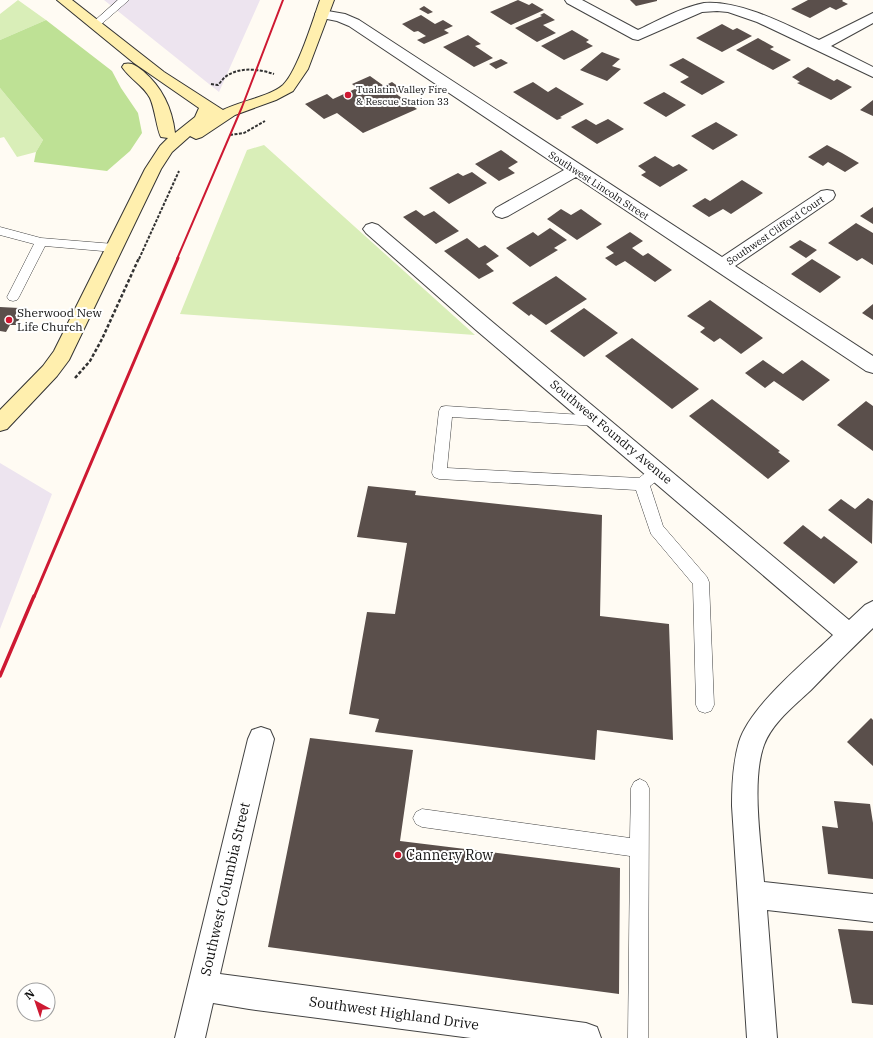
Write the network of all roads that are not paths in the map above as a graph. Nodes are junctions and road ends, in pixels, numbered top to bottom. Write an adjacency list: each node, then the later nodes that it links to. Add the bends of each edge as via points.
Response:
1 (64, 0): 7 (main road)
2 (124, 0): 7 (lane)
3 (327, 0): 5 (main road)
4 (572, 0): 8 (street, via 638,36 705,7 753,15)
5 (322, 14): 11 (main road, via 301,69); 15 (street, Southwest Lincoln Street, via 354,23)
6 (873, 17): 8 (street)
7 (95, 25): 9 (main road)
8 (820, 46): 10 (street)
9 (122, 47): 12 (main road, via 185,94); 14 (main road, via 121,60 155,94)
10 (873, 73)
11 (293, 79): 12 (main road); 13 (main road, via 284,91)
12 (207, 107): 13 (main road); 14 (main road); 16 (main road, via 202,119 166,149)
13 (223, 116): 16 (main road, via 186,142 172,158 166,170)
14 (167, 134): 16 (main road, via 142,165)
15 (576, 170): 18 (street); 23 (street, Southwest Lincoln Street)
16 (148, 179): 22 (main road)
17 (827, 195): 23 (street, Southwest Clifford Court)
18 (502, 212)
19 (372, 229): 26 (street, Southwest Foundry Avenue)
20 (0, 231): 21 (lane)
21 (41, 242): 22 (lane); 24 (lane)
22 (114, 248): 27 (main road, via 62,355)
23 (722, 266): 25 (street, Southwest Lincoln Street)
24 (14, 296)
25 (873, 366)
26 (597, 421): 28 (street, Southwest Foundry Avenue); 28 (lane, via 446,411 439,473)
27 (0, 423)
28 (650, 478): 30 (street, Southwest Foundry Avenue); 31 (lane, via 656,528 701,582)
29 (873, 612): 30 (street)
30 (850, 635): 36 (street, via 764,721 752,742 746,769 745,806)
31 (704, 705)
32 (261, 739): 38 (street, Southwest Columbia Street)
33 (640, 788): 35 (lane)
34 (422, 818): 35 (lane)
35 (639, 848): 41 (lane)
36 (751, 894): 37 (street); 42 (street)
37 (873, 908)
38 (202, 986): 39 (street, Southwest Columbia Street); 40 (street, Southwest Highland Drive)
39 (190, 1038)
40 (586, 1038)
41 (638, 1038)
42 (762, 1038)

